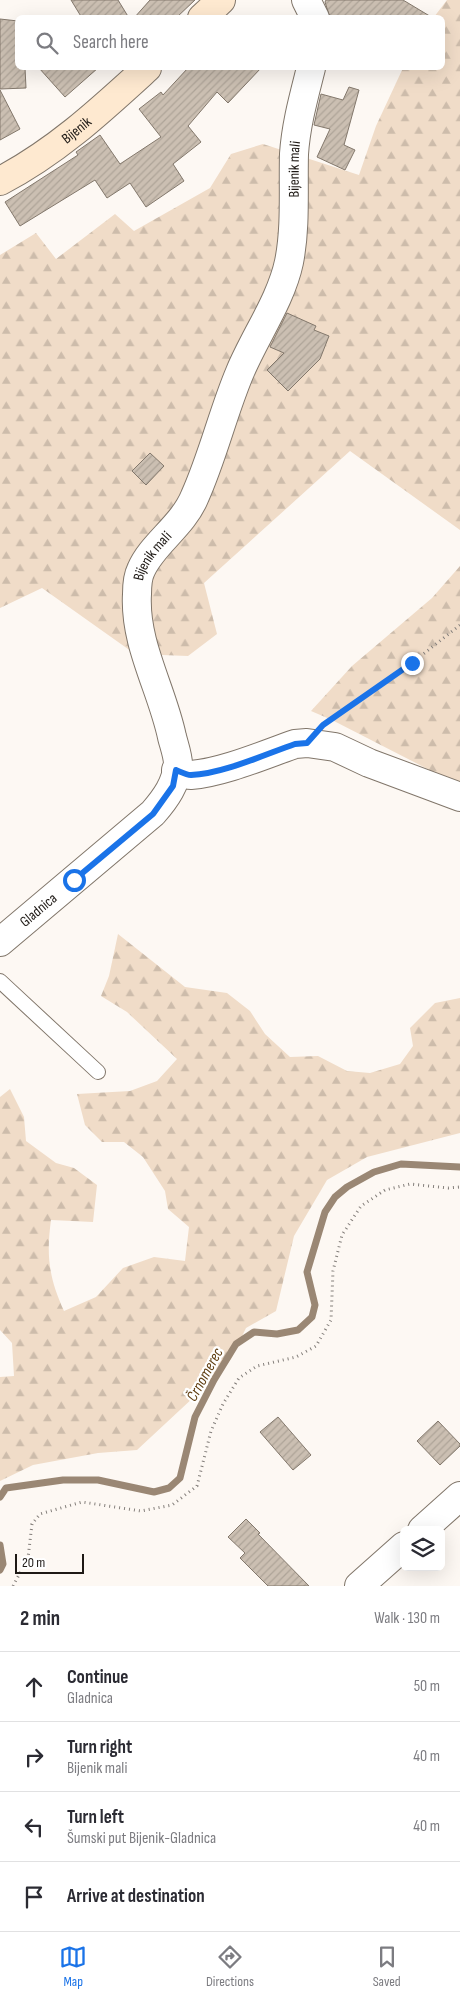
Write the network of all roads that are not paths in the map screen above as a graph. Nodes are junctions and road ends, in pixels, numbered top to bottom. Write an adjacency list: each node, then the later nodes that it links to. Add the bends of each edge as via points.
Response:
1 (222, 0): 3 (main road)
2 (306, 0): 4 (street)
3 (205, 15)
4 (314, 15)
5 (145, 70): 7 (main road, Bijenik, via 77,130 44,155)
6 (310, 70): 8 (street, Bijenik mali, via 298,119 289,261 283,281 239,374 194,498 183,518 141,570 137,594 142,642 169,725 178,762)
7 (0, 181)
8 (176, 770): 9 (street, via 189,775 201,773 307,743 335,747); 10 (street, Gladnica, via 173,786 153,814)
9 (460, 797)
10 (0, 942)
11 (0, 981): 12 (lane)
12 (98, 1072)
13 (460, 1496): 14 (street)
14 (426, 1526)
15 (400, 1550): 16 (street)
16 (359, 1586)

